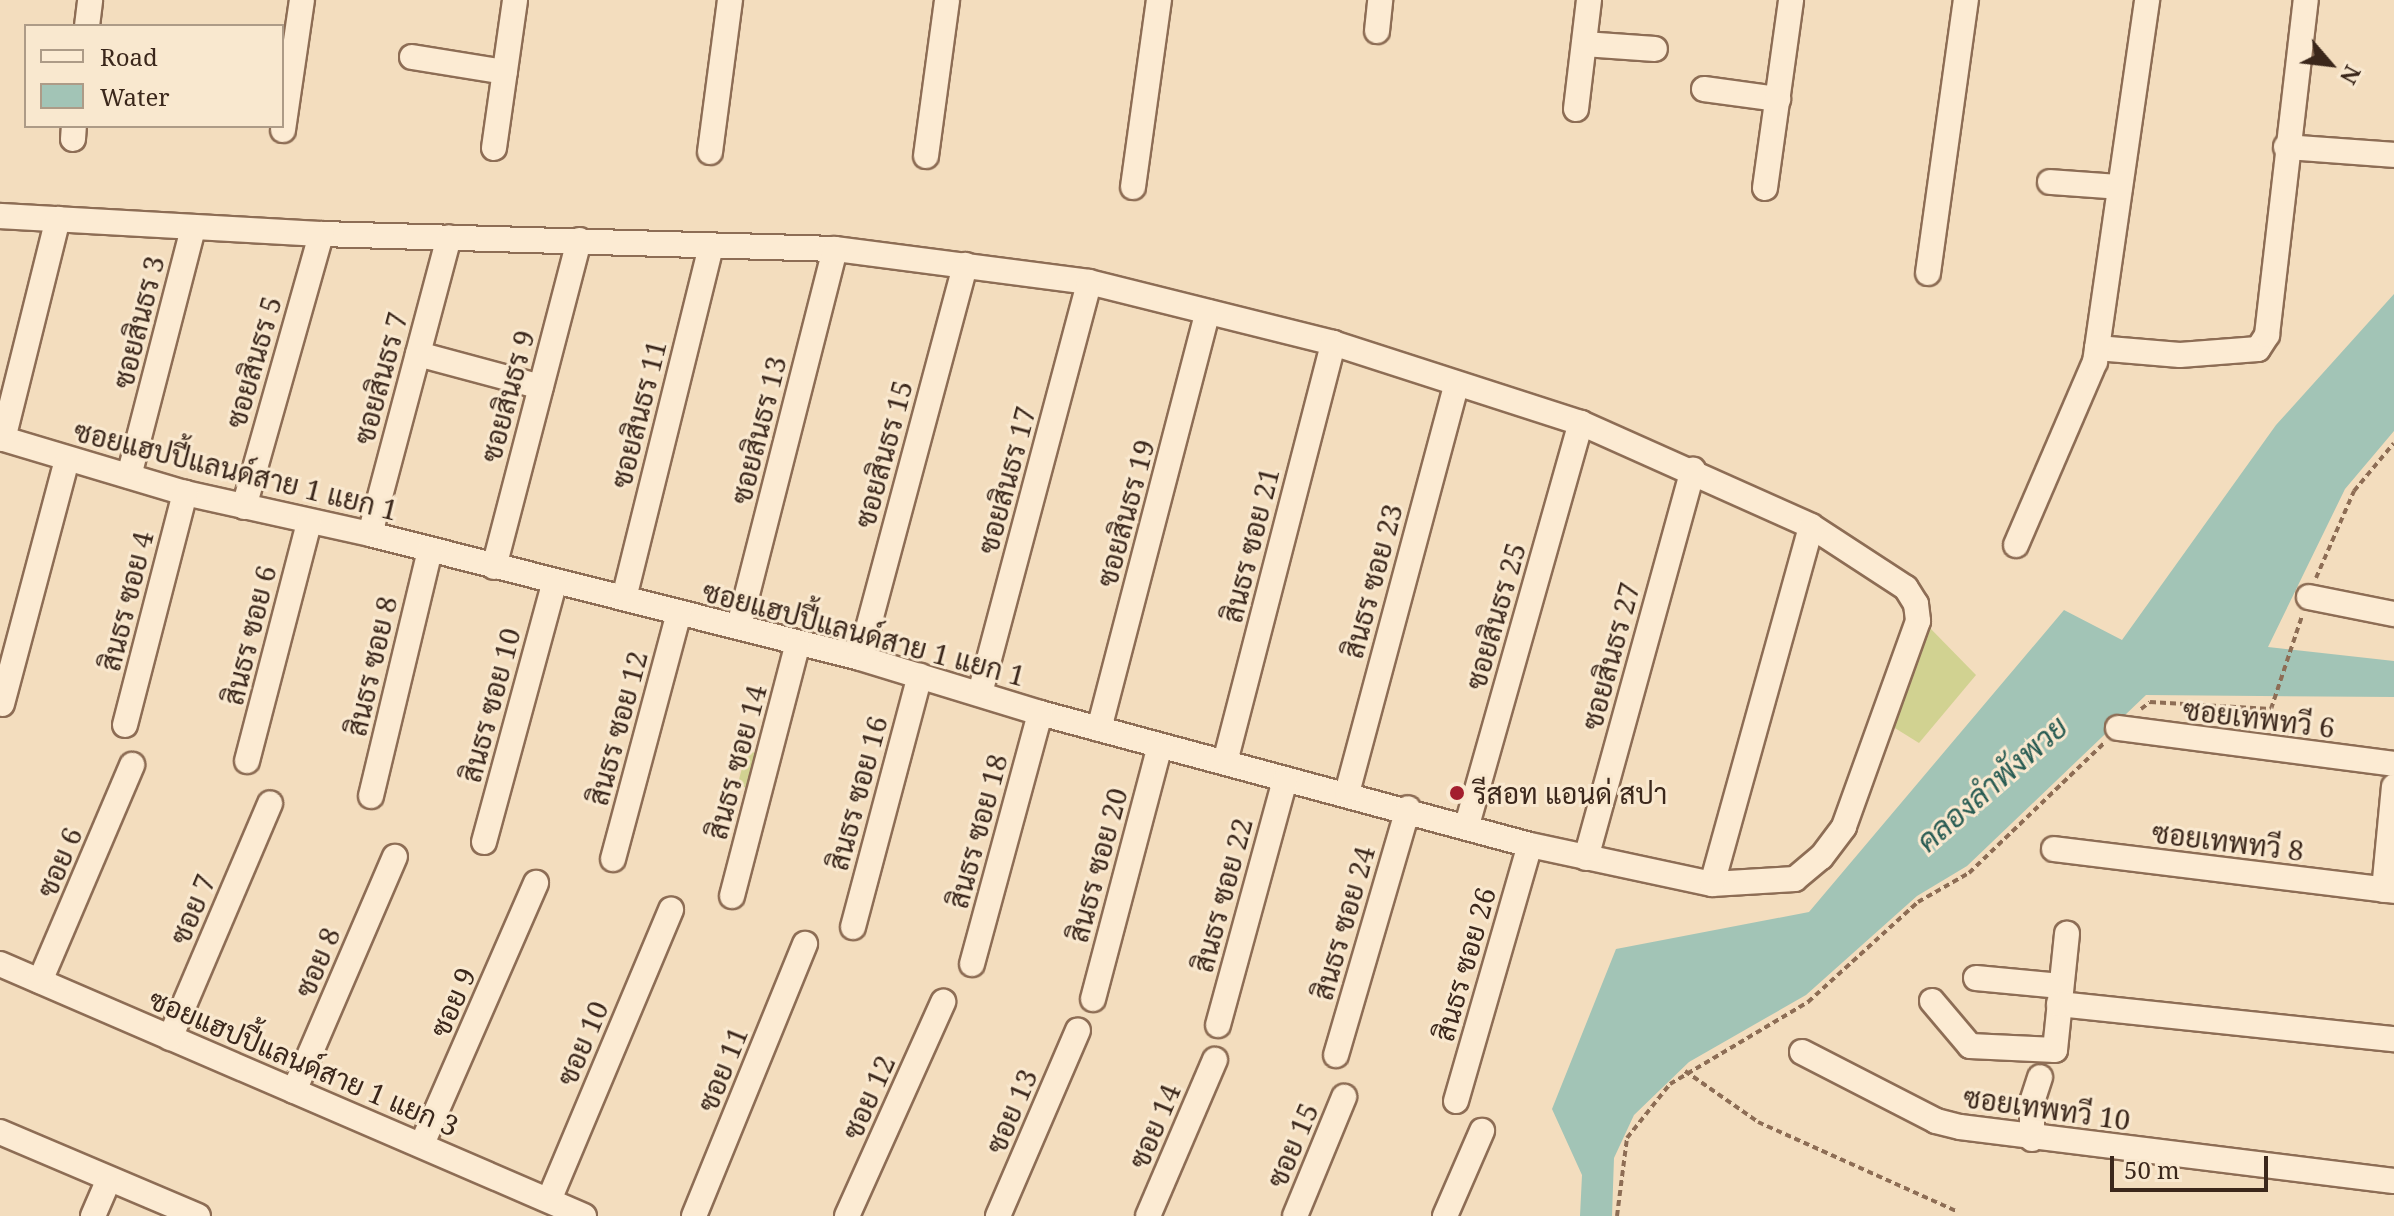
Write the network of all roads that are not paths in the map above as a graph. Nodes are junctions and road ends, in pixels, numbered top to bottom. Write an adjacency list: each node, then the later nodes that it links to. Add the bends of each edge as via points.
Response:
1 (90, 0): 13 (street)
2 (302, 0): 22 (street)
3 (515, 0): 18 (street)
4 (947, 0): 27 (street)
5 (1159, 0): 29 (street)
6 (1380, 0): 14 (street)
7 (1589, 0): 15 (street)
8 (1791, 0): 20 (street)
9 (1966, 0): 41 (street)
10 (2147, 0): 30 (street)
11 (2306, 0): 23 (street)
12 (724, 1): 25 (street)
13 (87, 24)
14 (1377, 31)
15 (1584, 44): 16 (street); 21 (street)
16 (1655, 49)
17 (412, 57): 18 (street)
18 (505, 72): 24 (street)
19 (1704, 89): 20 (street)
20 (1778, 99): 31 (street)
21 (1576, 109)
22 (284, 123)
23 (2286, 147): 26 (street); 45 (street, via 2267,335 2258,349 2180,355)
24 (494, 148)
25 (710, 152)
26 (2394, 155)
27 (926, 156)
28 (2050, 182): 30 (street)
29 (1133, 187)
30 (2120, 187): 45 (street)
31 (1765, 188)
32 (0, 216): 33 (street, ซอยแฮปปี้แลนด์สาย 1 แยก 1)
33 (58, 219): 34 (street, ซอยแฮปปี้แลนด์สาย 1 แยก 1); 50 (street)
34 (193, 228): 35 (street, ซอยแฮปปี้แลนด์สาย 1 แยก 1); 53 (street, ซอยสินธร 3)
35 (321, 234): 36 (street, ซอยแฮปปี้แลนด์สาย 1 แยก 1); 55 (street, ซอยสินธร 5)
36 (449, 237): 37 (street, ซอยแฮปปี้แลนด์สาย 1 แยก 1); 46 (street, ซอยสินธร 7)
37 (579, 240): 38 (street, ซอยแฮปปี้แลนด์สาย 1 แยก 1); 48 (street, ซอยสินธร 9)
38 (711, 246): 39 (street, ซอยแฮปปี้แลนด์สาย 1 แยก 1); 64 (street, ซอยสินธร 11)
39 (835, 249): 40 (street, ซอยแฮปปี้แลนด์สาย 1 แยก 1); 67 (street, ซอยสินธร 13)
40 (965, 265): 42 (street, ซอยแฮปปี้แลนด์สาย 1 แยก 1); 69 (street, ซอยสินธร 15)
41 (1928, 273)
42 (1089, 282): 43 (street, ซอยแฮปปี้แลนด์สาย 1 แยก 1); 71 (street, ซอยสินธร 17)
43 (1208, 312): 44 (street, ซอยแฮปปี้แลนด์สาย 1 แยก 1); 76 (street, ซอยสินธร 19)
44 (1333, 343): 47 (street, ซอยแฮปปี้แลนด์สาย 1 แยก 1); 79 (street, สินธร ซอย 21)
45 (2097, 348): 59 (street, via 2079,406)
46 (418, 354): 48 (street); 58 (street, ซอยสินธร 7)
47 (1456, 385): 49 (street, ซอยแฮปปี้แลนด์สาย 1 แยก 1); 84 (street, สินธร ซอย 23)
48 (541, 387): 61 (street, ซอยสินธร 9)
49 (1581, 423): 52 (street, ซอยแฮปปี้แลนด์สาย 1 แยก 1); 88 (street, ซอยสินธร 25)
50 (1, 439): 51 (street, ซอยแฮปปี้แลนด์สาย 1 แยก 1)
51 (67, 459): 53 (street, ซอยแฮปปี้แลนด์สาย 1 แยก 1); 72 (street)
52 (1693, 469): 57 (street, ซอยแฮปปี้แลนด์สาย 1 แยก 1); 93 (street, ซอยสินธร 27)
53 (129, 476): 54 (street, ซอยแฮปปี้แลนด์สาย 1 แยก 1)
54 (185, 493): 55 (street, ซอยแฮปปี้แลนด์สาย 1 แยก 1); 74 (street, สินธร ซอย 4)
55 (244, 507): 56 (street, ซอยแฮปปี้แลนด์สาย 1 แยก 1)
56 (309, 523): 58 (street, ซอยแฮปปี้แลนด์สาย 1 แยก 1); 78 (street, สินธร ซอย 6)
57 (1811, 526): 96 (street); 96 (street, ซอยแฮปปี้แลนด์สาย 1 แยก 1, via 1906,588 1918,621 1844,827 1821,857 1795,879)
58 (370, 534): 60 (street, ซอยแฮปปี้แลนด์สาย 1 แยก 1)
59 (2016, 545)
60 (430, 550): 61 (street, ซอยแฮปปี้แลนด์สาย 1 แยก 1); 85 (street, สินธร ซอย 8)
61 (494, 567): 62 (street, ซอยแฮปปี้แลนด์สาย 1 แยก 1)
62 (554, 584): 64 (street, ซอยแฮปปี้แลนด์สาย 1 แยก 1); 89 (street, สินธร ซอย 10)
63 (2309, 597): 66 (street)
64 (624, 598): 65 (street, ซอยแฮปปี้แลนด์สาย 1 แยก 1)
65 (679, 613): 67 (street, ซอยแฮปปี้แลนด์สาย 1 แยก 1); 94 (street, สินธร ซอย 12)
66 (2394, 614)
67 (739, 626): 68 (street, ซอยแฮปปี้แลนด์สาย 1 แยก 1)
68 (798, 643): 69 (street, ซอยแฮปปี้แลนด์สาย 1 แยก 1); 98 (street, สินธร ซอย 14)
69 (860, 658): 70 (street, ซอยแฮปปี้แลนด์สาย 1 แยก 1)
70 (920, 676): 71 (street, ซอยแฮปปี้แลนด์สาย 1 แยก 1); 100 (street, สินธร ซอย 16)
71 (980, 693): 73 (street, ซอยแฮปปี้แลนด์สาย 1 แยก 1)
72 (2, 704)
73 (1040, 713): 76 (street, ซอยแฮปปี้แลนด์สาย 1 แยก 1); 104 (street, สินธร ซอย 18)
74 (125, 725)
75 (2118, 728): 80 (street, ซอยเทพทวี 6)
76 (1099, 729): 77 (street, ซอยแฮปปี้แลนด์สาย 1 แยก 1)
77 (1160, 746): 79 (street, ซอยแฮปปี้แลนด์สาย 1 แยก 1); 108 (street, สินธร ซอย 20)
78 (247, 761)
79 (1225, 762): 82 (street, ซอยแฮปปี้แลนด์สาย 1 แยก 1)
80 (2394, 764)
81 (132, 765): 106 (street, ซอย 6)
82 (1285, 780): 84 (street, ซอยแฮปปี้แลนด์สาย 1 แยก 1); 111 (street, สินธร ซอย 22)
83 (2394, 786): 97 (street)
84 (1347, 793): 87 (street, ซอยแฮปปี้แลนด์สาย 1 แยก 1)
85 (371, 796)
86 (270, 803): 113 (street, ซอย 7)
87 (1408, 808): 88 (street, ซอยแฮปปี้แลนด์สาย 1 แยก 1); 116 (street, สินธร ซอย 24)
88 (1467, 825): 90 (street, ซอยแฮปปี้แลนด์สาย 1 แยก 1)
89 (484, 842)
90 (1530, 845): 93 (street, ซอยแฮปปี้แลนด์สาย 1 แยก 1); 121 (street, สินธร ซอย 26)
91 (2054, 849): 97 (street, ซอยเทพทวี 8)
92 (395, 857): 119 (street, ซอย 8)
93 (1586, 858): 96 (street, ซอยแฮปปี้แลนด์สาย 1 แยก 1)
94 (613, 859)
95 (536, 883): 125 (street, ซอย 9)
96 (1712, 884)
97 (2389, 891)
98 (732, 896)
99 (671, 910): 128 (street, ซอย 10)
100 (853, 927)
101 (2067, 934): 107 (street)
102 (805, 944): 132 (street, ซอย 11)
103 (0, 964): 106 (street, ซอยแฮปปี้แลนด์สาย 1 แยก 3)
104 (972, 964)
105 (1976, 978): 107 (street)
106 (40, 981): 113 (street, ซอยแฮปปี้แลนด์สาย 1 แยก 3)
107 (2060, 995): 109 (street, via 2055,1050 1970,1046); 114 (street)
108 (1093, 999)
109 (1932, 1001)
110 (943, 1002): 133 (street, ซอย 12)
111 (1218, 1025)
112 (1078, 1030): 134 (street, ซอย 13)
113 (170, 1038): 119 (street, ซอยแฮปปี้แลนด์สาย 1 แยก 3)
114 (2394, 1039)
115 (1802, 1052): 124 (street, ซอยเทพทวี 10, via 1936,1121)
116 (1336, 1055)
117 (1215, 1060): 135 (street, ซอย 14)
118 (2040, 1077): 124 (street, via 2032,1102)
119 (294, 1091): 125 (street, ซอยแฮปปี้แลนด์สาย 1 แยก 3)
120 (1344, 1097): 136 (street, ซอย 15)
121 (1456, 1101)
122 (1482, 1131): 137 (street)
123 (0, 1132): 126 (street)
124 (2032, 1139): 127 (street, ซอยเทพทวี 10)
125 (422, 1144): 128 (street, ซอยแฮปปี้แลนด์สาย 1 แยก 3)
126 (109, 1179): 129 (street); 130 (street)
127 (2394, 1181)
128 (549, 1200): 131 (street, ซอยแฮปปี้แลนด์สาย 1 แยก 3)
129 (93, 1216)
130 (198, 1216)
131 (584, 1216)
132 (694, 1216)
133 (847, 1216)
134 (998, 1216)
135 (1148, 1216)
136 (1295, 1216)
137 (1445, 1216)

